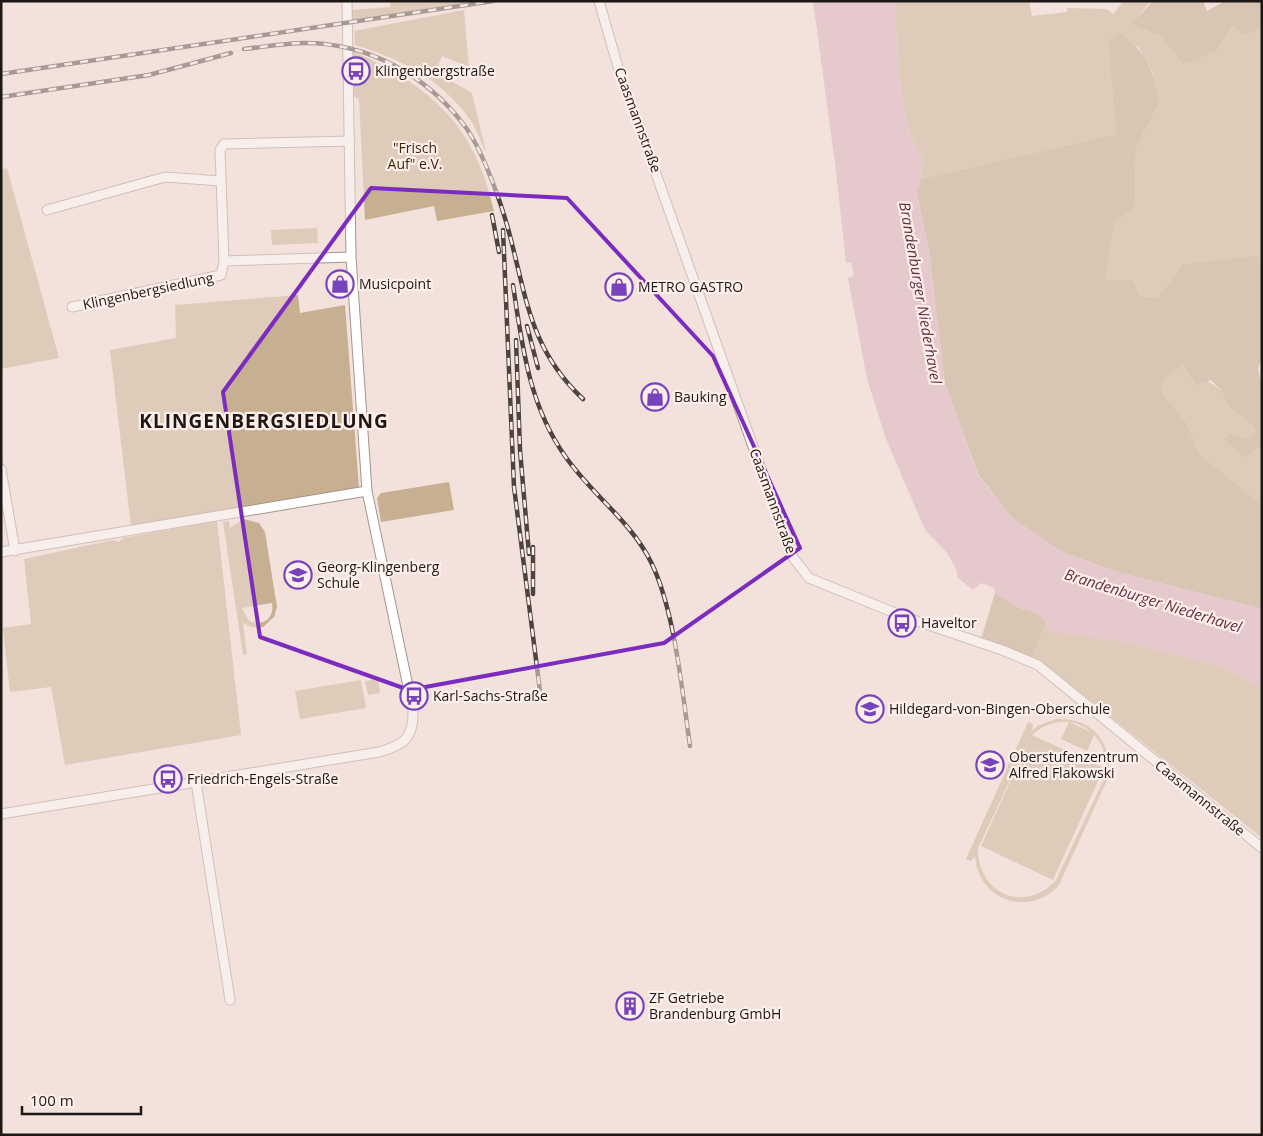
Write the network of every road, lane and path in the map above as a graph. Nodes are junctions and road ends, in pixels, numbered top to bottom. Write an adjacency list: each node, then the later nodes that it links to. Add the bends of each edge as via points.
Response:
1 (347, 1): 3 (street)
2 (599, 1): 15 (street, Caasmannstraße, via 621,76 792,556 809,578 1038,666)
3 (350, 141): 4 (street, Klingenbergsiedlung, via 224,144 220,150); 6 (street)
4 (221, 181): 5 (street, via 165,177); 7 (street, Klingenbergsiedlung)
5 (47, 210)
6 (351, 257): 7 (street); 10 (street)
7 (224, 261): 8 (street, Klingenbergsiedlung, via 221,275)
8 (72, 307)
9 (1, 469): 11 (street)
10 (367, 491): 11 (street); 13 (street, via 413,710 408,737 399,747 379,752)
11 (15, 551): 12 (street)
12 (1, 552)
13 (196, 782): 14 (street); 16 (street)
14 (1, 814)
15 (1262, 848)
16 (230, 1000)

